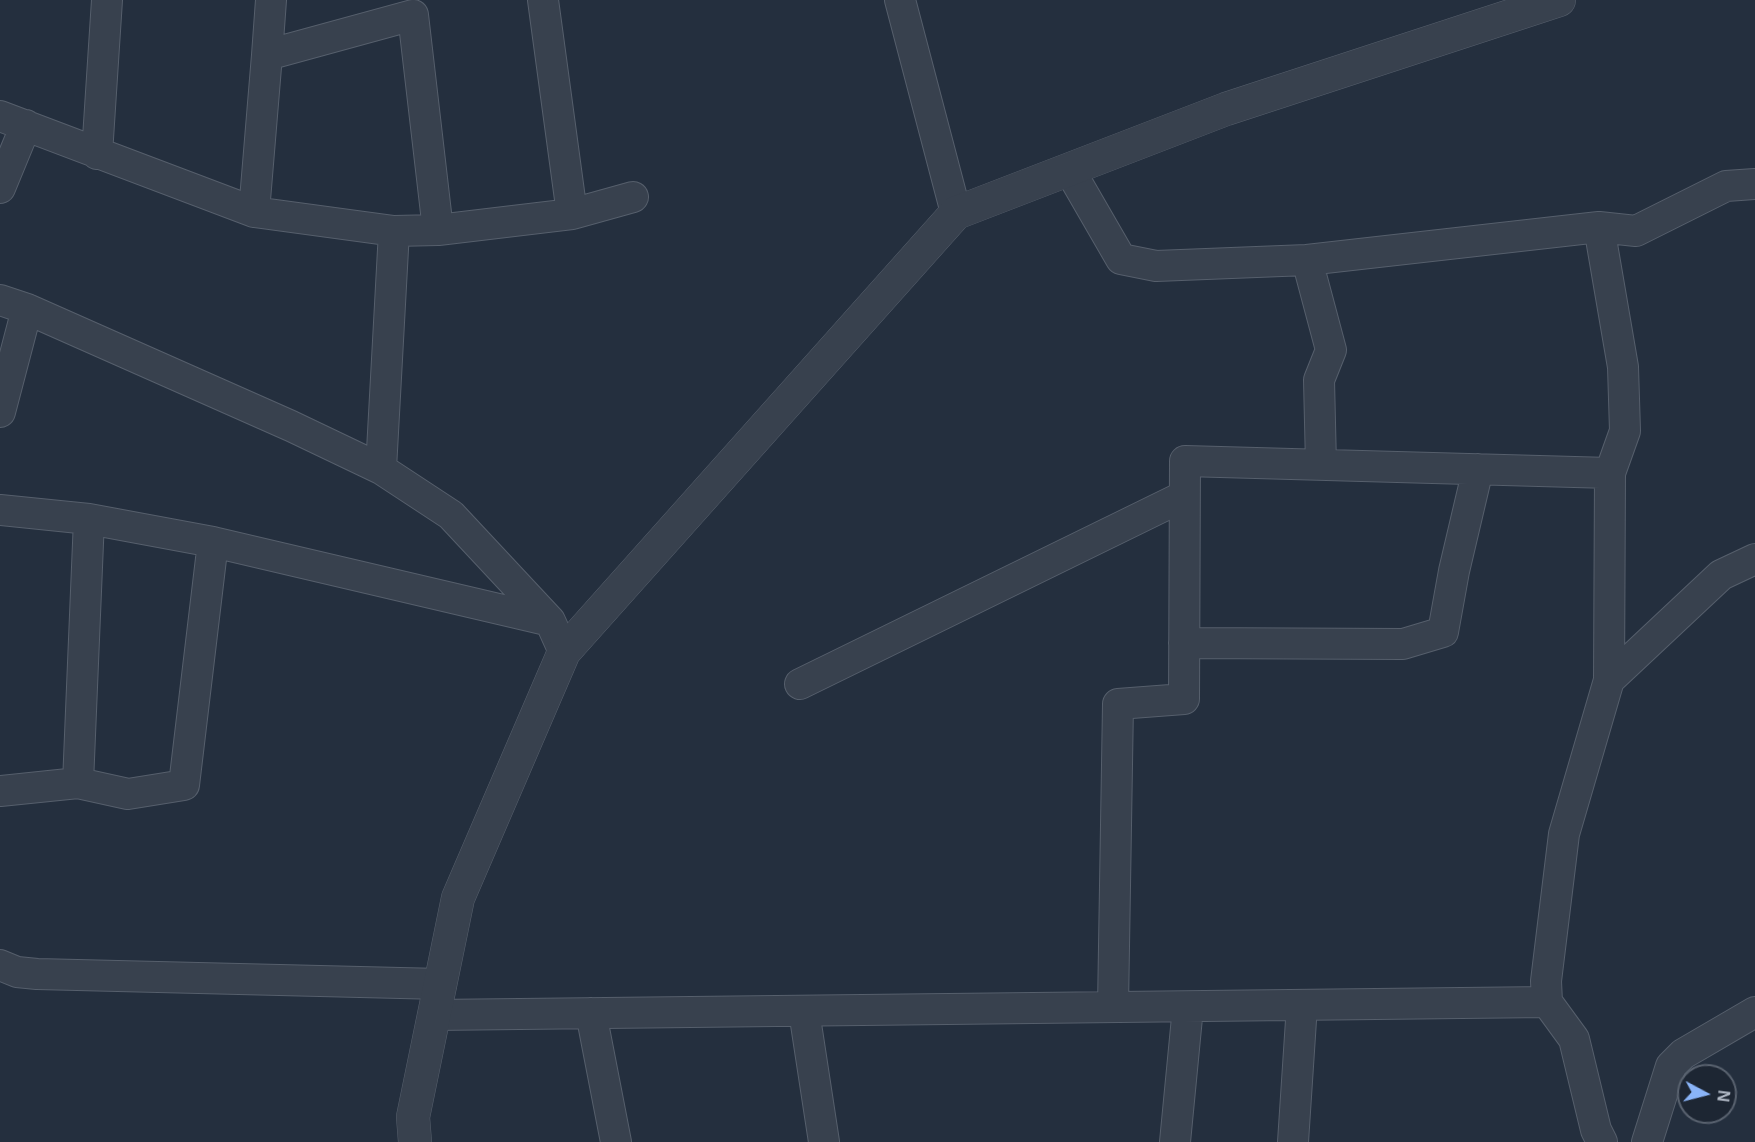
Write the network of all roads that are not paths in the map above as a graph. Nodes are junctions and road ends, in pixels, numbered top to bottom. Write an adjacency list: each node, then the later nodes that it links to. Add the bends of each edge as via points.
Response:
1 (107, 0): 8 (street)
2 (272, 0): 6 (street)
3 (543, 0): 15 (street)
4 (900, 0): 14 (street)
5 (1559, 0): 9 (street, via 1226,109)
6 (267, 55): 13 (street); 17 (street, via 413,15)
7 (13, 121): 8 (street); 11 (street)
8 (97, 153): 13 (street)
9 (1069, 169): 14 (street); 19 (street, via 1120,259 1156,266)
10 (1755, 184): 16 (street, via 1726,186 1636,231)
11 (0, 188)
12 (633, 197): 15 (street)
13 (254, 212): 18 (street)
14 (956, 213): 35 (street)
15 (572, 214): 17 (street)
16 (1599, 227): 19 (street); 25 (street, via 1623,367 1625,431)
17 (438, 230): 18 (street)
18 (394, 231): 23 (street)
19 (1307, 260): 22 (street, via 1331,350 1319,380)
20 (14, 305): 21 (street); 23 (street)
21 (0, 412)
22 (1321, 465): 24 (street); 26 (street, via 1185,461)
23 (381, 469): 33 (street, via 451,515)
24 (1478, 470): 25 (street); 34 (street, via 1443,632 1403,644)
25 (1610, 473): 36 (street)
26 (1184, 496): 34 (street); 37 (street)
27 (0, 510): 28 (street)
28 (89, 519): 29 (street); 38 (street)
29 (213, 542): 33 (street); 38 (street, via 184,785 128,794)
30 (1755, 559): 31 (street)
31 (1720, 575): 32 (street); 36 (street)
32 (1755, 586)
33 (550, 621): 35 (street)
34 (1184, 643): 44 (street, via 1184,699 1118,704)
35 (564, 652): 41 (street, via 459,898)
36 (1609, 680): 42 (street, via 1564,834 1546,981)
37 (800, 684)
38 (78, 783): 39 (street)
39 (0, 791)
40 (0, 966): 41 (street, via 37,974)
41 (438, 999): 47 (street); 49 (street, via 412,1117)
42 (1547, 1002): 43 (street); 54 (street, via 1574,1039)
43 (1302, 1005): 45 (street); 53 (street)
44 (1113, 1007): 45 (street); 46 (street)
45 (1188, 1007): 52 (street)
46 (804, 1011): 47 (street); 51 (street)
47 (591, 1013): 50 (street)
48 (1751, 1017): 55 (street, via 1683,1054 1671,1066)
49 (415, 1142)
50 (616, 1142)
51 (824, 1142)
52 (1175, 1142)
53 (1293, 1142)
54 (1602, 1142)
55 (1647, 1142)

